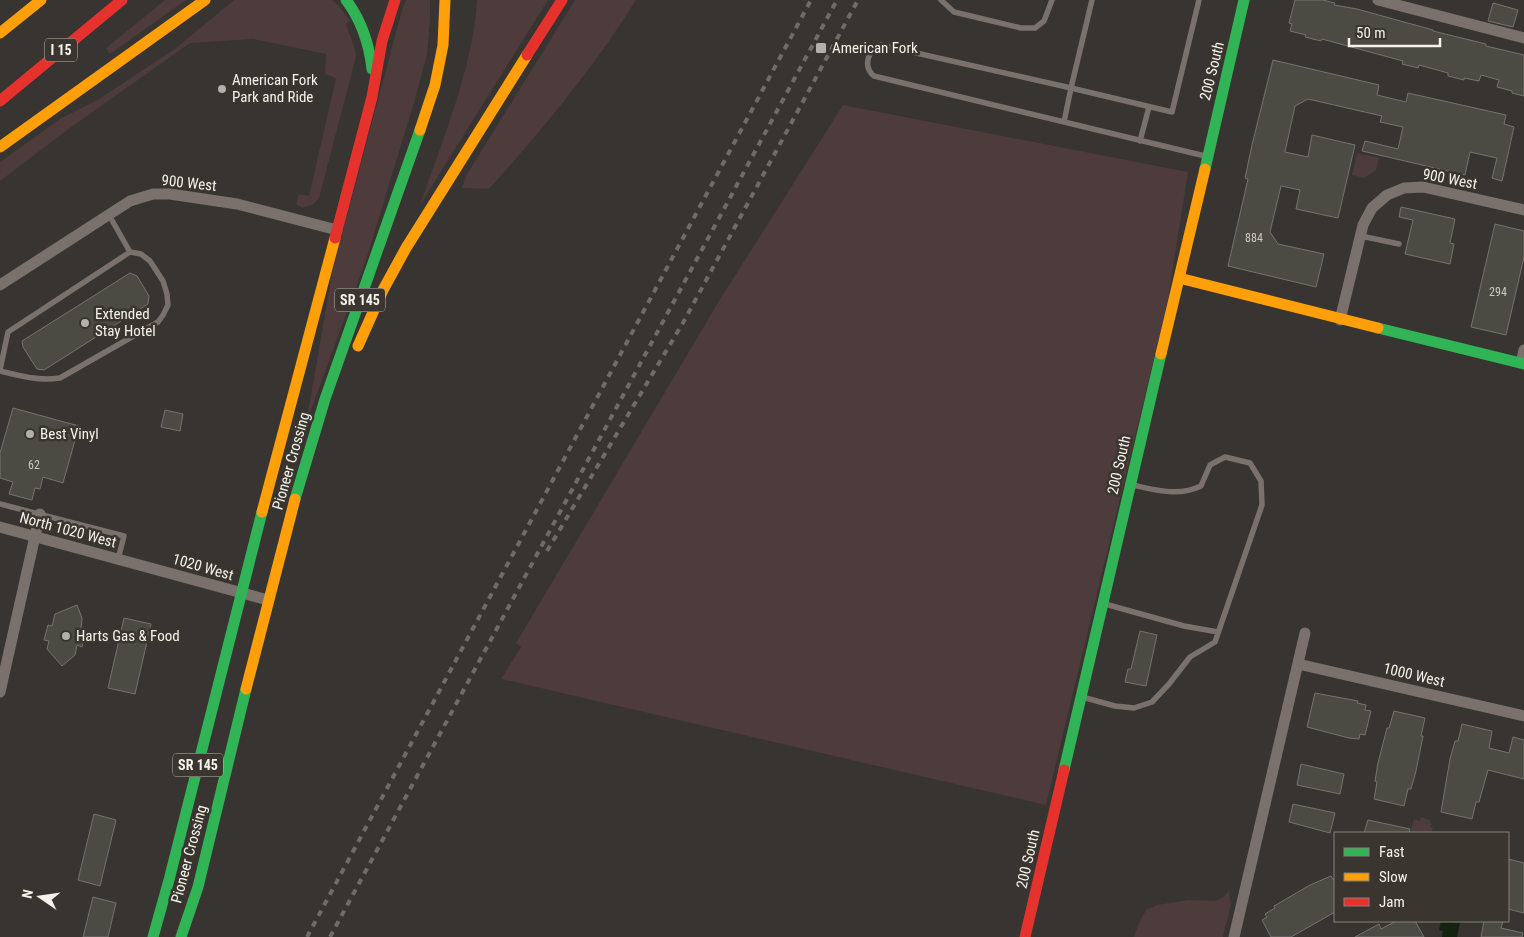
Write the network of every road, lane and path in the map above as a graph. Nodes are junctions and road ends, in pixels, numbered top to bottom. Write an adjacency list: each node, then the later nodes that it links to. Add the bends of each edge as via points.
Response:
1 (41, 0): 14 (main road)
2 (122, 0): 18 (main road, I 15)
3 (346, 0): 17 (main road, via 359,17 367,38)
4 (395, 0): 17 (main road, Pioneer Crossing / SR 145, via 382,41)
5 (445, 0): 45 (main road, Pioneer Crossing / SR 145, via 443,45 435,85 325,399)
6 (562, 0): 34 (main road, via 392,273)
7 (941, 0): 8 (lane, via 954,12 1021,28 1035,28 1044,21)
8 (1052, 0)
9 (1092, 0): 16 (lane)
10 (1199, 0): 19 (lane, via 1172,112)
11 (1244, 0): 23 (main road, 200 South)
12 (1378, 0): 15 (street)
13 (210, 3): 22 (main road, via 98,76)
14 (0, 33)
15 (1524, 38)
16 (1071, 88): 19 (lane); 20 (lane); 20 (lane, via 885,46 877,46 867,61 867,68 874,76)
17 (372, 97): 26 (main road, Pioneer Crossing / SR 145)
18 (0, 100)
19 (1148, 107): 21 (lane)
20 (1064, 122): 21 (lane)
21 (1140, 141): 23 (lane)
22 (0, 147)
23 (1207, 156): 30 (main road, 200 South)
24 (1524, 210): 27 (street, 900 West, via 1423,187 1404,188 1387,195 1372,208)
25 (109, 214): 26 (street, 900 West, via 138,198 170,194 237,204); 29 (lane); 31 (street, 900 West)
26 (337, 230): 44 (main road, Pioneer Crossing / SR 145)
27 (1360, 236): 28 (lane); 32 (street, 900 West)
28 (1398, 244)
29 (130, 252): 36 (lane, via 8,332); 36 (lane, via 150,261 163,281 168,305 158,322 60,378 27,378)
30 (1179, 278): 32 (main road); 37 (main road, 200 South)
31 (0, 285)
32 (1340, 320): 35 (main road)
33 (1524, 350): 35 (street)
34 (354, 359)
35 (1522, 364)
36 (0, 370)
37 (1130, 485): 46 (main road, 200 South); 47 (lane, via 1168,492 1190,491 1201,486 1210,465 1226,457 1250,462 1262,481 1262,505)
38 (0, 504): 39 (lane)
39 (40, 514): 41 (street); 42 (lane, via 124,536)
40 (0, 527): 41 (street, North 1020 West)
41 (34, 536): 42 (street, North 1020 West); 50 (street)
42 (124, 560): 44 (street, 1020 West)
43 (291, 562): 45 (main road)
44 (242, 593): 45 (street, 1020 West); 53 (main road, Pioneer Crossing / SR 145)
45 (268, 600): 54 (main road, Pioneer Crossing / SR 145, via 198,886)
46 (1103, 603): 47 (lane); 51 (main road, 200 South)
47 (1218, 632): 51 (lane, via 1215,642 1190,657 1152,702 1134,708)
48 (1305, 633): 49 (street)
49 (1298, 664): 52 (street, 1000 West); 56 (street)
50 (0, 692)
51 (1082, 697): 55 (main road, 200 South)
52 (1524, 716)
53 (153, 937)
54 (181, 937)
55 (1025, 937)
56 (1234, 937)

